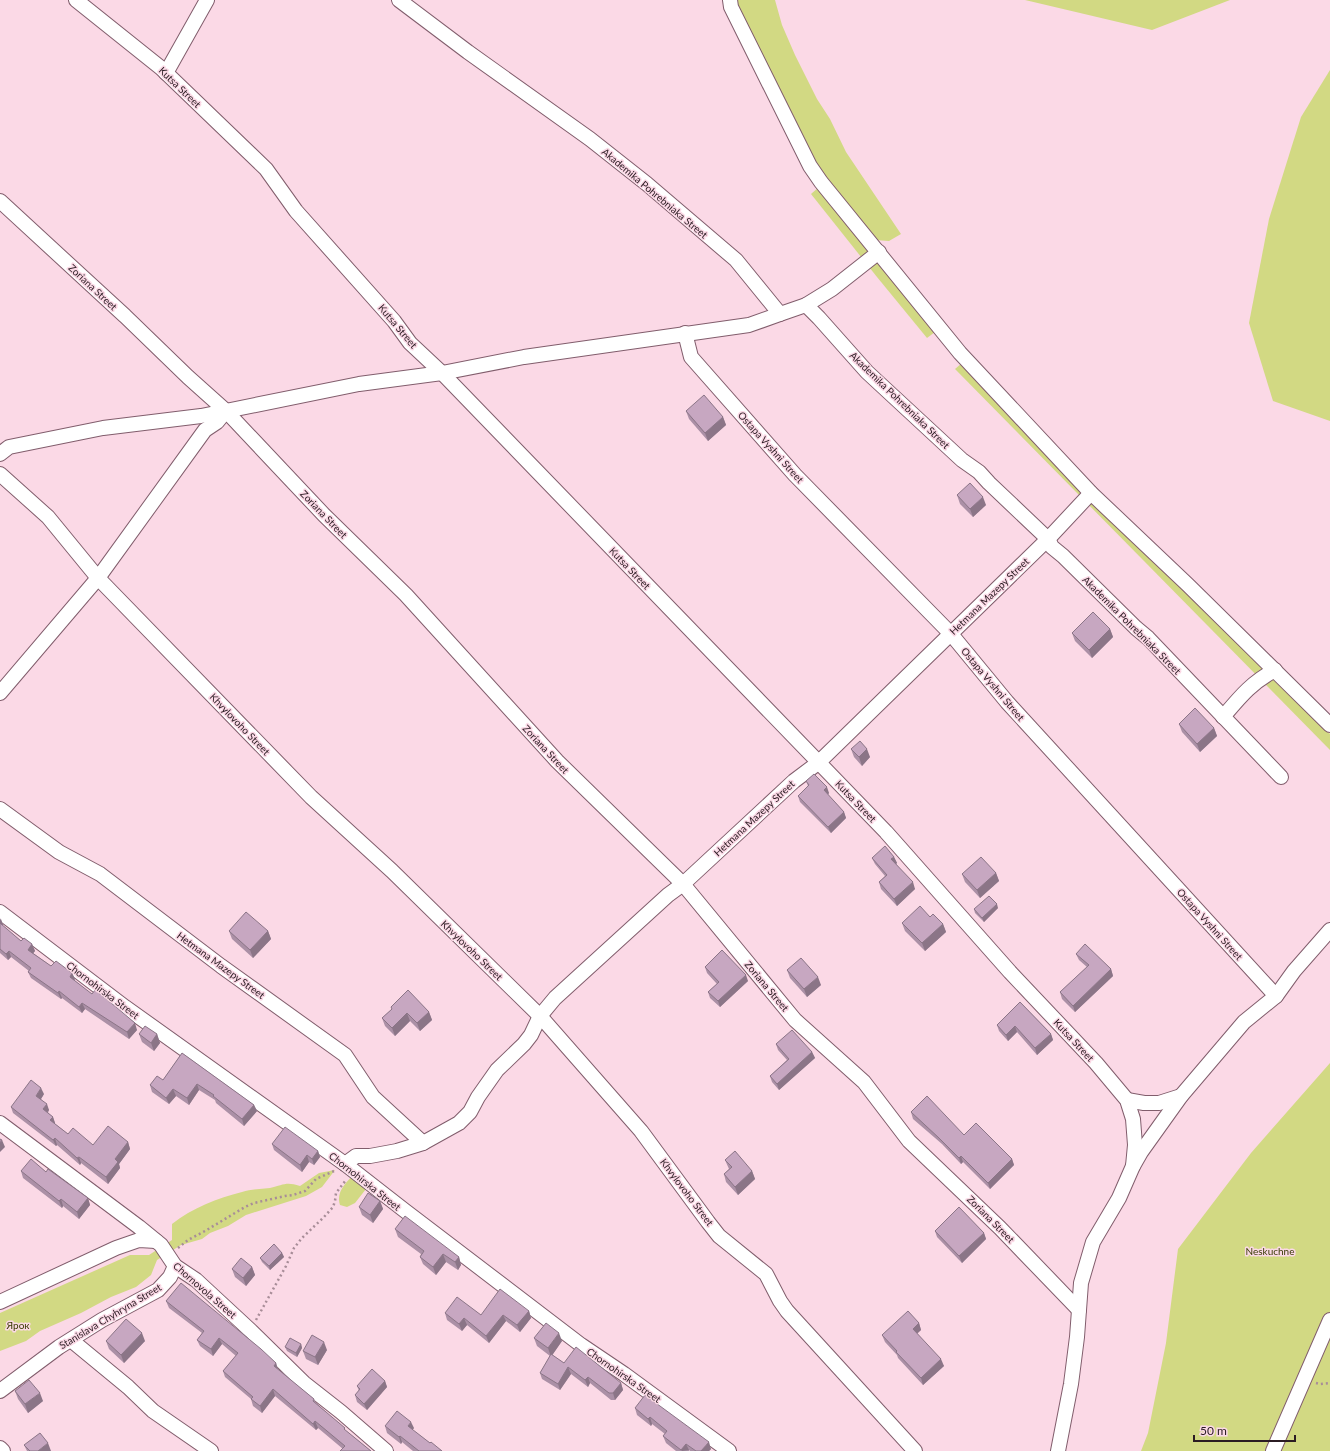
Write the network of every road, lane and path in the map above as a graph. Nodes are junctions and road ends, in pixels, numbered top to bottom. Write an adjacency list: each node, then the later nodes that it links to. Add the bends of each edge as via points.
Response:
1 (76, 0): 5 (street, Kutsa Street)
2 (207, 0): 5 (street)
3 (399, 0): 9 (street, Akademika Pohrebniaka Street, via 590,139 647,184 736,260)
4 (730, 0): 7 (street, via 810,166)
5 (166, 73): 11 (street, Kutsa Street, via 266,168 296,211 394,321 410,343)
6 (0, 201): 12 (street, Zoriana Street)
7 (879, 252): 8 (street, via 832,289); 15 (street, via 960,353)
8 (806, 305): 9 (street); 16 (street, Akademika Pohrebniaka Street, via 868,372 962,460 979,472)
9 (780, 314): 10 (street, via 749,325)
10 (685, 333): 11 (street, via 524,357); 18 (street, Ostapa Vyshni Street, via 690,357 795,474)
11 (442, 373): 12 (street, via 358,384); 23 (street, Kutsa Street)
12 (226, 411): 13 (street, via 102,428); 17 (street, via 205,430); 26 (street, Zoriana Street, via 324,515 406,595 557,761)
13 (3, 448)
14 (0, 474): 17 (street, Khvylovoho Street, via 48,517)
15 (1091, 493): 16 (street, Hetmana Mazepy Street); 19 (street)
16 (1048, 539): 18 (street, Hetmana Mazepy Street); 21 (street, Akademika Pohrebniaka Street, via 1052,547 1148,638)
17 (98, 578): 20 (street); 30 (street, Khvylovoho Street, via 312,797)
18 (950, 634): 23 (street, Hetmana Mazepy Street); 29 (street, Ostapa Vyshni Street, via 1007,702)
19 (1275, 670): 21 (street, via 1247,690); 22 (street)
20 (0, 693)
21 (1224, 717): 24 (street, Akademika Pohrebniaka Street)
22 (1330, 724)
23 (818, 762): 26 (street, Hetmana Mazepy Street); 32 (street, Kutsa Street, via 886,832)
24 (1281, 777)
25 (0, 809): 34 (street, Hetmana Mazepy Street, via 60,852 100,874 345,1056 373,1097)
26 (682, 884): 30 (street, Hetmana Mazepy Street, via 555,998); 39 (street, Zoriana Street, via 796,1020 864,1082 909,1140 1000,1228)
27 (0, 912): 36 (street, Chornohirska Street, via 125,1008)
28 (1330, 930): 29 (street)
29 (1276, 996): 31 (street, via 1244,1022)
30 (540, 1016): 34 (street, Hetmana Mazepy Street, via 531,1035 513,1057 497,1070 470,1112 459,1123); 49 (street, Khvylovoho Street, via 641,1131 720,1236 766,1274 787,1311)
31 (1181, 1096): 32 (street, via 1159,1103); 35 (street)
32 (1127, 1100): 35 (street, Kutsa Street, via 1133,1119)
33 (0, 1123): 37 (street, Chornovola Street, via 139,1227)
34 (422, 1143): 36 (street, Hetmana Mazepy Street, via 397,1151 356,1156)
35 (1133, 1166): 39 (street, via 1119,1198 1093,1242 1086,1263)
36 (350, 1167): 37 (path, via 316,1180 305,1191 244,1207); 41 (path, via 336,1193 333,1207 294,1248 258,1317); 48 (street, Chornohirska Street, via 581,1345)
37 (165, 1253): 38 (street, via 139,1240 116,1248); 41 (street, Chornovola Street); 42 (street, Stanislava Chyhryna Street, via 170,1277 158,1290)
38 (0, 1302)
39 (1078, 1310): 50 (street, via 1071,1384)
40 (1330, 1320): 51 (street)
41 (248, 1329): 47 (street, Chornovola Street, via 304,1383)
42 (71, 1340): 43 (street, Stanislava Chyhryna Street); 46 (street, via 153,1411)
43 (0, 1391)
44 (0, 1448): 45 (street)
45 (3, 1451)
46 (211, 1451)
47 (386, 1451)
48 (729, 1451)
49 (915, 1451)
50 (1058, 1451)
51 (1273, 1451)

